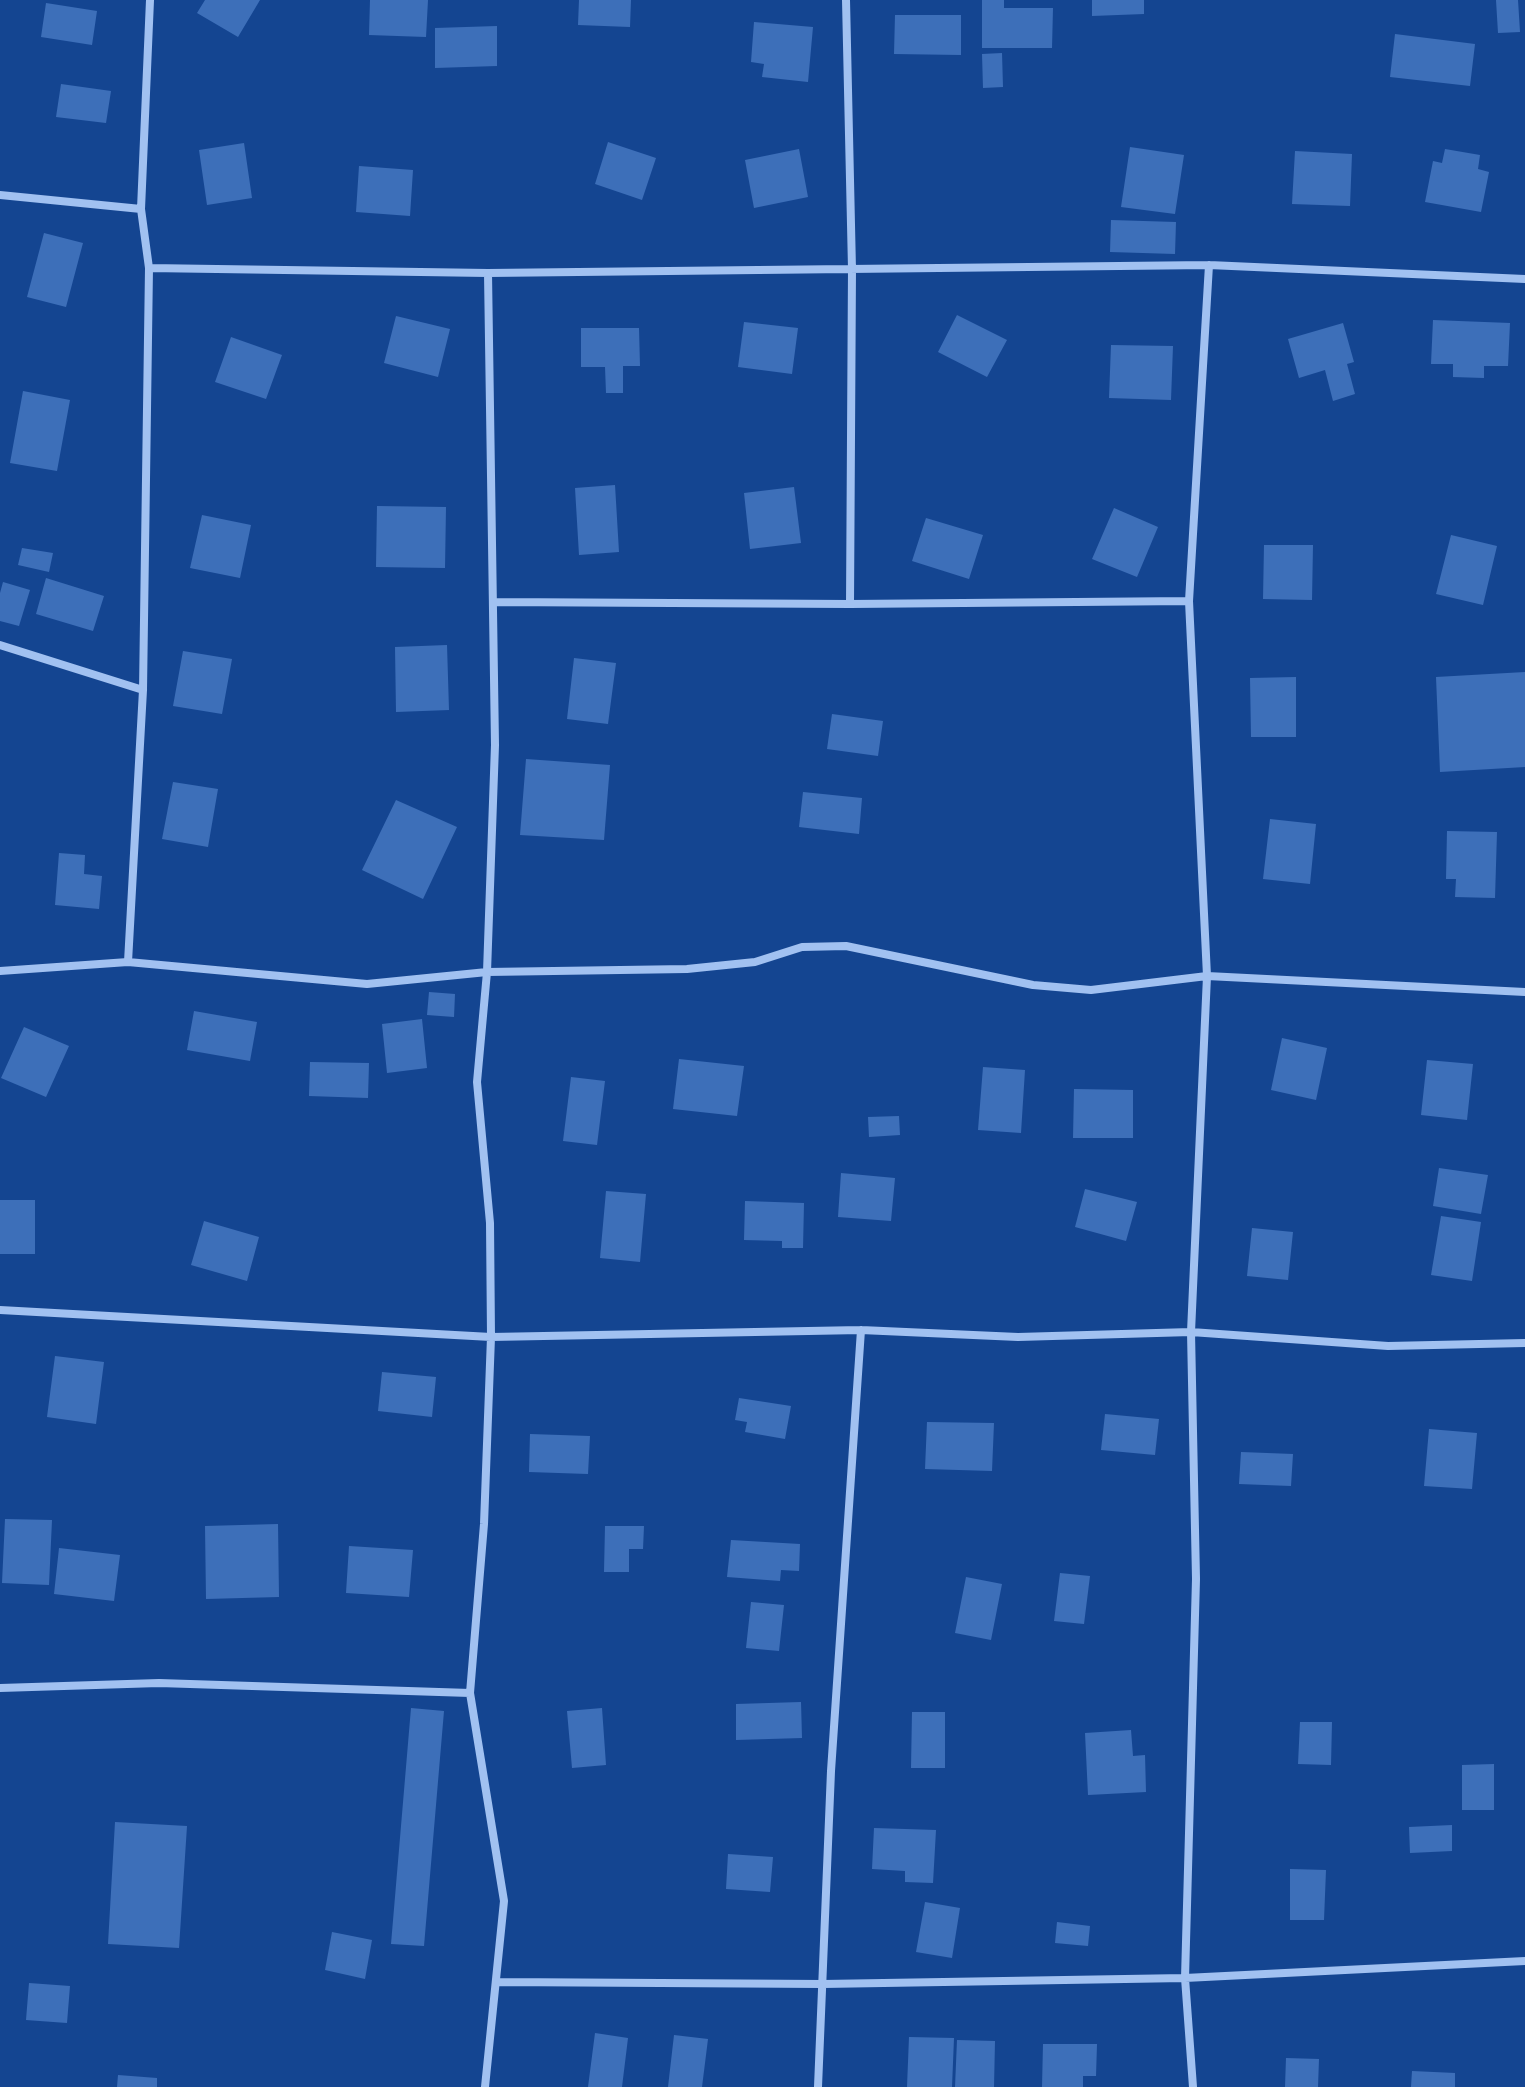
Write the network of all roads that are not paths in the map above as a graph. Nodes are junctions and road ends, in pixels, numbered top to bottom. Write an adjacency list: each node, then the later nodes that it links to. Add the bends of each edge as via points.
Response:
1 (150, 0): 4 (street)
2 (846, 0): 7 (street)
3 (0, 195): 4 (street)
4 (141, 209): 6 (street)
5 (1209, 265): 7 (street); 9 (street); 10 (street)
6 (149, 268): 8 (street); 14 (street)
7 (852, 269): 8 (street); 12 (street)
8 (488, 273): 11 (street)
9 (1525, 279)
10 (1189, 601): 12 (street); 18 (street)
11 (494, 602): 12 (street); 17 (street)
12 (850, 604)
13 (0, 645): 14 (street)
14 (143, 690): 15 (street)
15 (128, 962): 16 (street); 17 (street, via 367,984)
16 (0, 971)
17 (487, 972): 18 (street, via 687,969 755,962 802,947 846,946 1033,985 1091,990); 23 (street, via 477,1082 490,1223)
18 (1207, 976): 19 (street); 22 (street)
19 (1525, 992)
20 (0, 1310): 23 (street)
21 (861, 1330): 22 (street, via 1018,1337); 23 (street); 30 (street, via 831,1771)
22 (1191, 1332): 24 (street, via 1388,1346); 28 (street, via 1196,1579)
23 (491, 1337): 26 (street, via 484,1524)
24 (1525, 1343)
25 (0, 1688): 26 (street, via 159,1683)
26 (470, 1693): 29 (street, via 504,1901)
27 (1525, 1961): 28 (street)
28 (1185, 1978): 30 (street); 33 (street)
29 (498, 1982): 30 (street); 31 (street)
30 (823, 1984): 32 (street)
31 (485, 2087)
32 (818, 2087)
33 (1193, 2087)

